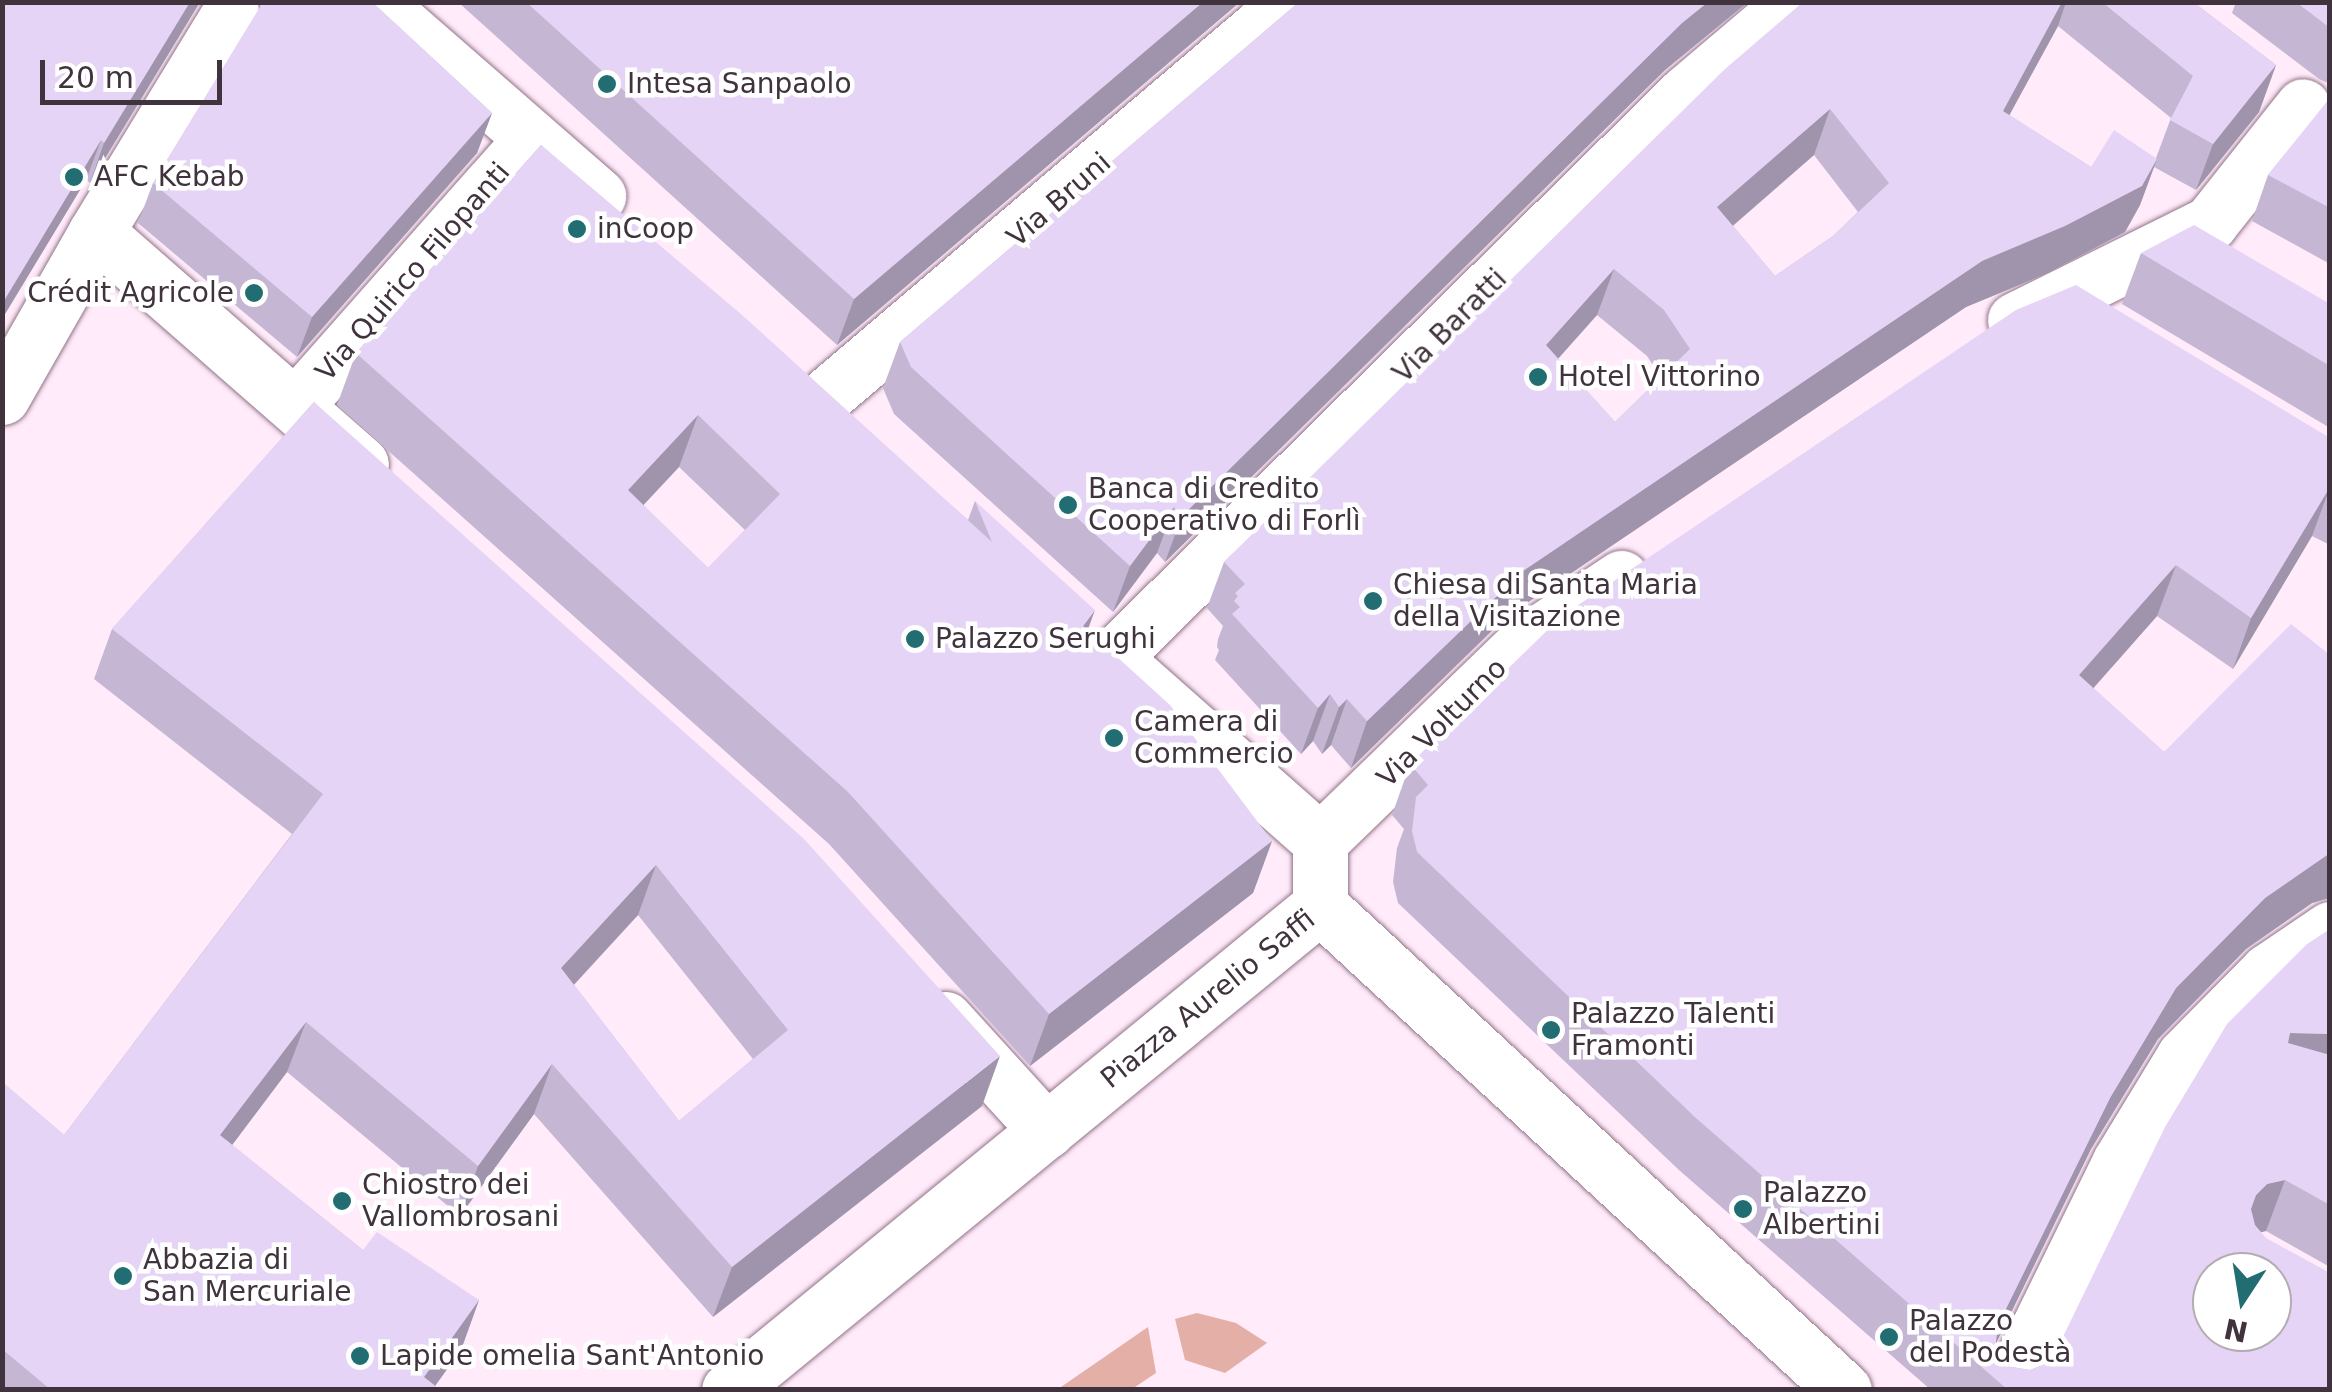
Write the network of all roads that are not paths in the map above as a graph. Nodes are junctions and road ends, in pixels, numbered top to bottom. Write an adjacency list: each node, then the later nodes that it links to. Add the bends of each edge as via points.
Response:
1 (376, 2): 7 (street)
2 (1289, 2): 14 (street, Via Bruni)
3 (1793, 2): 21 (street, Via Baratti, via 1687,92)
4 (231, 10): 9 (street)
5 (2258, 71): 6 (street)
6 (2316, 112): 10 (street, via 2210,223)
7 (530, 139): 8 (street); 16 (street, Via Quirico Filopanti)
8 (630, 224)
9 (96, 232): 15 (street); 16 (street)
10 (2061, 301): 11 (street); 12 (street)
11 (2106, 331)
12 (1967, 344)
13 (786, 359): 14 (street)
14 (827, 396): 17 (street)
15 (2, 397)
16 (296, 405): 18 (street)
17 (870, 435)
18 (392, 492)
19 (1663, 550): 22 (street, Via Volturno, via 1524,643)
20 (1070, 618): 21 (street)
21 (1114, 657): 22 (street)
22 (1320, 842): 23 (street)
23 (1320, 906): 26 (street, Piazza Aurelio Saffi); 28 (street, Piazza Aurelio Saffi)
24 (2330, 929): 29 (street, via 2268,971 2184,1056 2119,1163)
25 (918, 988): 26 (street)
26 (1047, 1131): 27 (street, Piazza Aurelio Saffi)
27 (729, 1390)
28 (1844, 1390)
29 (2008, 1390)

